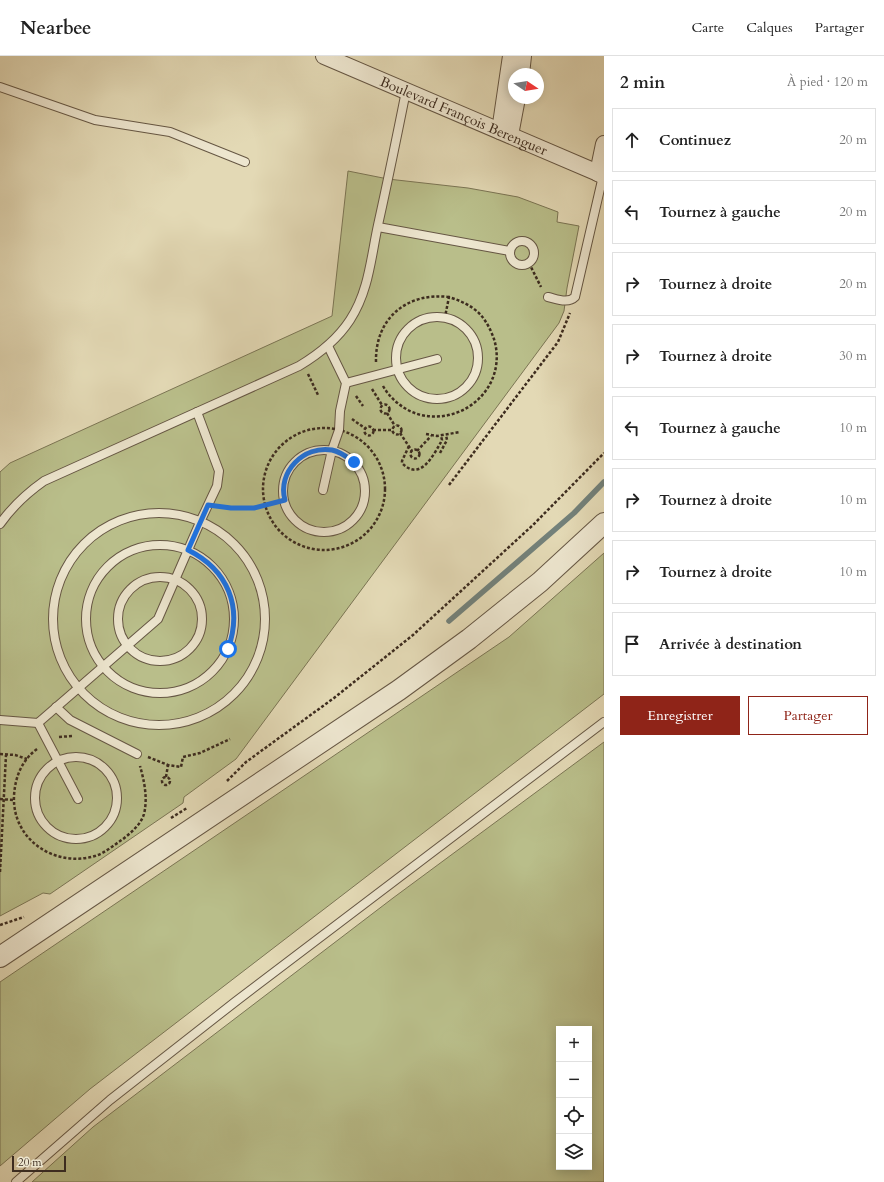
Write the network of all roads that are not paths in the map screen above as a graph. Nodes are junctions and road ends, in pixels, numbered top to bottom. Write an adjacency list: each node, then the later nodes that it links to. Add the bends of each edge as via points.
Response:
1 (324, 56): 6 (street, Boulevard François Berenguer)
2 (511, 56): 8 (street)
3 (524, 56): 4 (street)
4 (521, 68)
5 (0, 87): 10 (lane, via 95,120 170,132)
6 (406, 91): 8 (street, Boulevard François Berenguer); 12 (lane)
7 (515, 104): 8 (street)
8 (505, 133): 11 (street, Boulevard François Berenguer)
9 (604, 144): 11 (street)
10 (245, 162)
11 (601, 175): 14 (lane, via 575,298 566,301)
12 (378, 227): 13 (lane); 15 (lane, via 366,287 360,303 339,335)
13 (510, 251): 13 (lane, via 514,244 522,241 529,243 535,254 529,263 521,265 514,262)
14 (548, 297)
15 (328, 346): 18 (lane); 19 (lane, via 303,363)
16 (437, 359): 17 (lane)
17 (397, 369): 17 (lane, via 410,390 432,400 444,399 456,395 470,384 478,367 479,355 470,332 460,323 436,316 424,318 413,324 398,344); 18 (lane)
18 (346, 383): 20 (lane, via 339,430)
19 (197, 412): 22 (lane, via 219,471 217,486); 24 (lane, via 44,481 14,506)
20 (332, 450): 20 (lane, via 344,454 362,472 365,498 361,510 343,528 318,532 295,520 287,509 284,484 288,471 296,461 318,450); 21 (lane)
21 (323, 490)
22 (201, 520): 25 (lane); 29 (lane, via 182,514 141,513 103,528 73,555 56,592 53,612 58,653); 29 (lane, via 217,529 244,553 261,586 266,622 258,658 250,674 226,702 211,712 177,724 140,724 123,719 91,701)
23 (604, 523): 37 (street, via 540,582 470,639 399,690)
24 (0, 524)
25 (188, 550): 26 (lane); 28 (lane, via 174,546 151,545 133,550 110,565 98,579 87,605 86,624 90,642); 28 (lane, via 214,568 230,596 234,628 223,658 209,675 191,686 160,693 128,686)
26 (175, 580): 27 (lane, via 158,619); 27 (lane, via 163,577 140,582 123,599 118,623); 27 (lane, via 187,587 196,597 201,610 202,624 198,638 190,649 178,657 165,661 151,660 138,655)
27 (127, 645): 28 (lane)
28 (103, 666): 29 (lane)
29 (78, 688): 30 (lane)
30 (56, 707): 33 (lane); 34 (lane, via 70,720)
31 (0, 720): 33 (lane)
32 (604, 722): 38 (lane, via 235,1002 110,1100)
33 (38, 723): 35 (lane)
34 (137, 754)
35 (57, 760): 35 (lane, via 37,781 35,809 42,822 52,832 72,839 93,836 112,818 117,792 113,780 106,769 95,761 70,756); 36 (lane)
36 (78, 799)
37 (0, 957)
38 (16, 1182)

